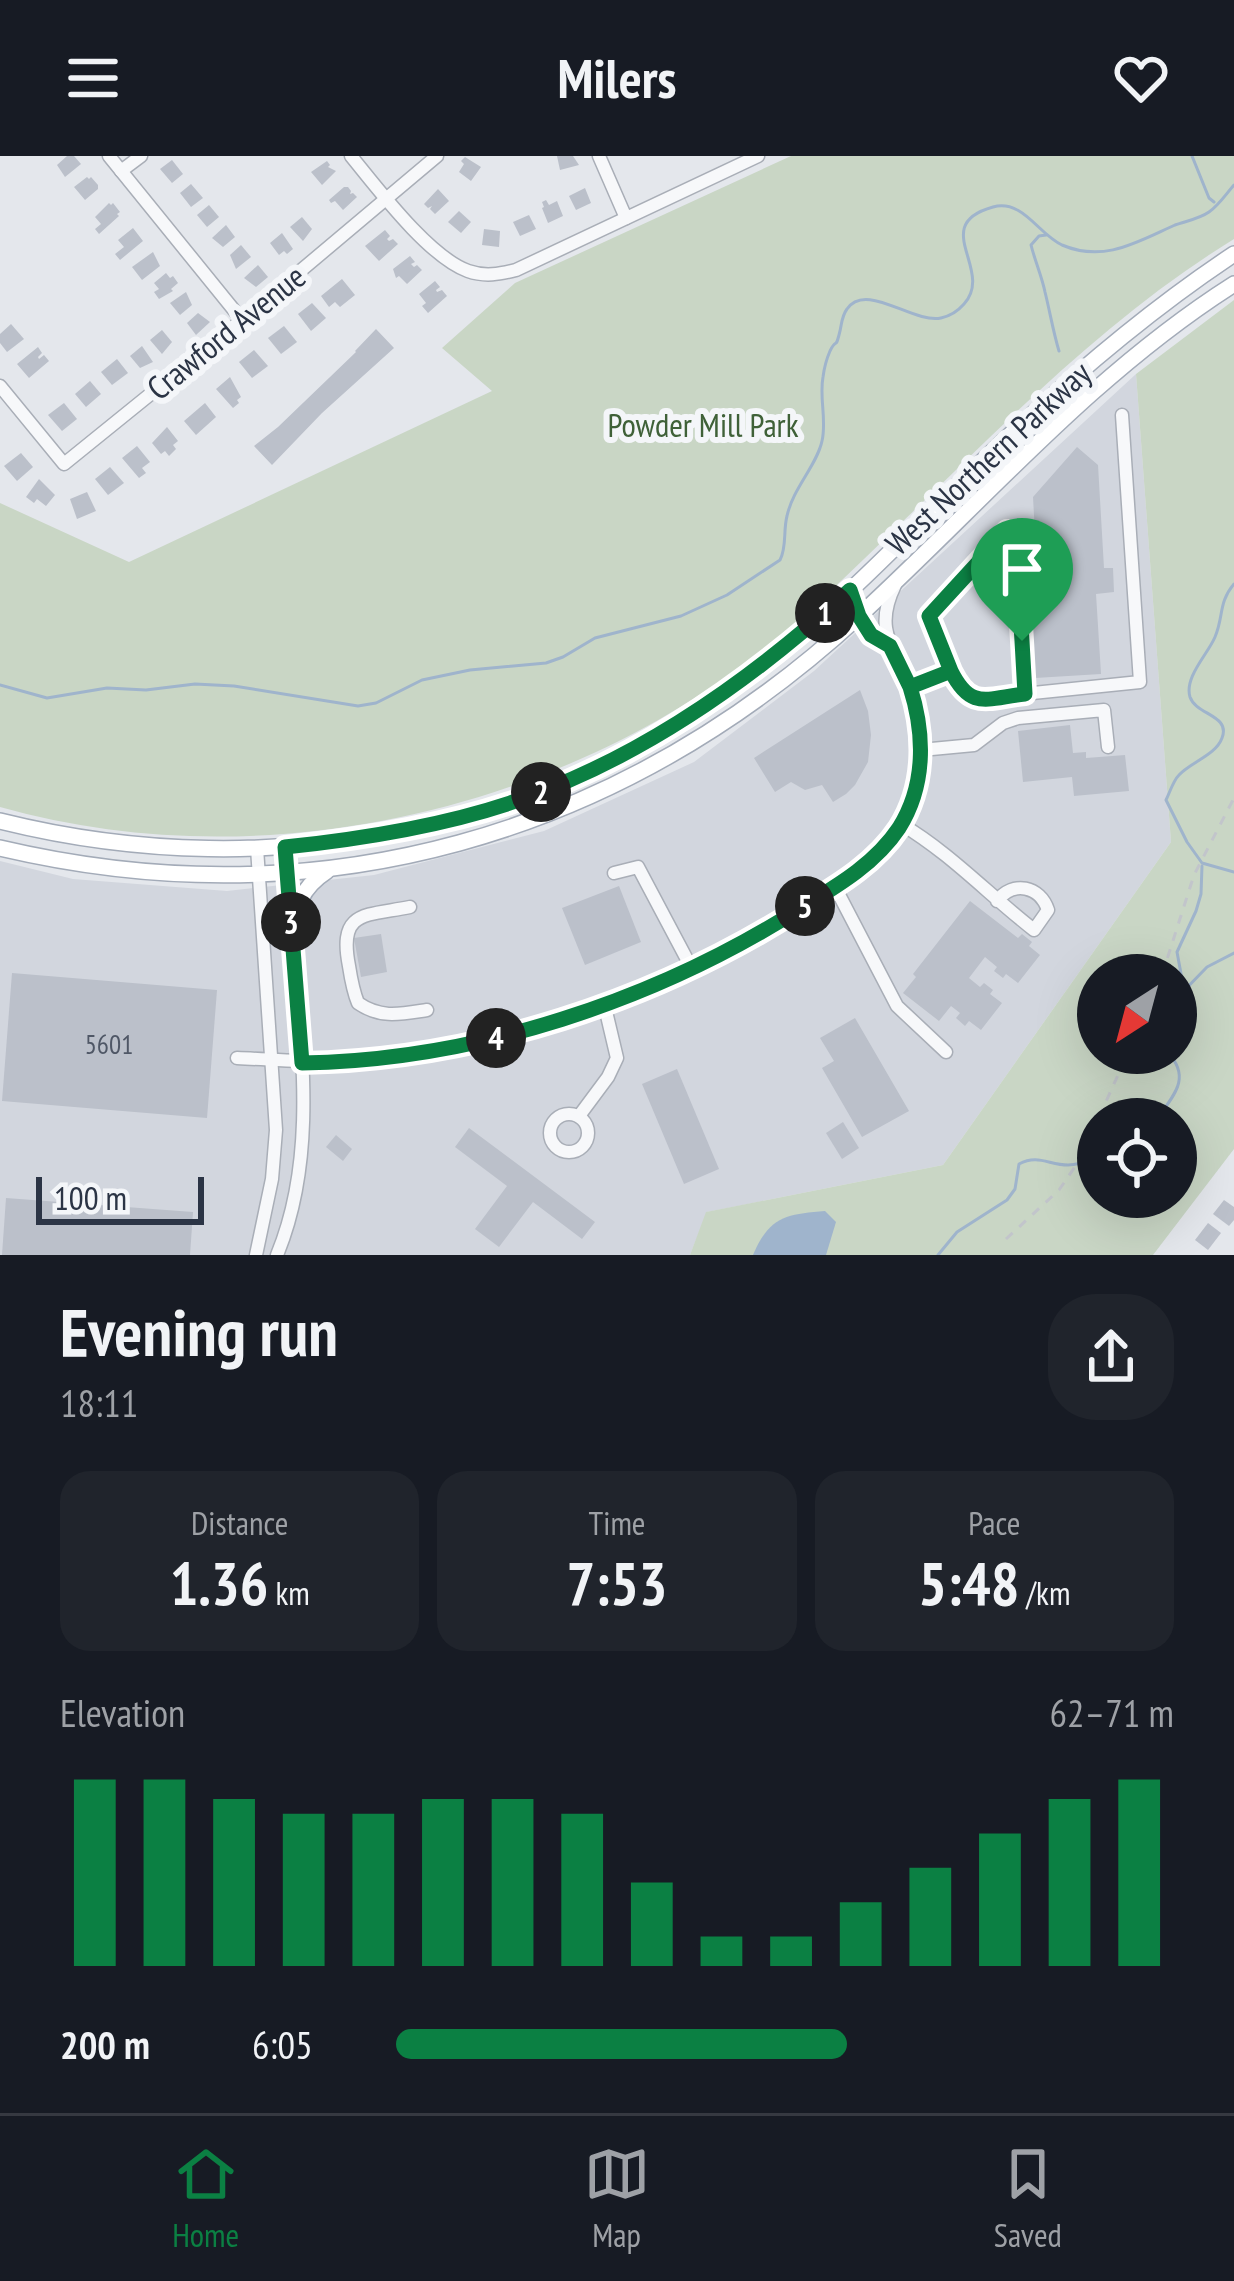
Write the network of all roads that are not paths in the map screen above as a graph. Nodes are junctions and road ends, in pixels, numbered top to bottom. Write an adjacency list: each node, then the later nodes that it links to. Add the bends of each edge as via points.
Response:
1 (109, 156): 7 (street)
2 (141, 156): 7 (street)
3 (351, 156): 8 (street)
4 (437, 156): 8 (street, Crawford Avenue)
5 (599, 156): 9 (street)
6 (758, 156): 9 (street)
7 (122, 171): 12 (street)
8 (387, 200): 9 (street, via 452,263 498,275); 12 (street, Crawford Avenue)
9 (626, 218)
10 (1234, 254): 16 (main road, West Northern Parkway, via 1090,360)
11 (1234, 284): 15 (main road, West Northern Parkway, via 1105,382)
12 (242, 320): 13 (street, Crawford Avenue, via 64,464)
13 (0, 386)
14 (1122, 415): 21 (street, via 1140,682)
15 (898, 578): 17 (main road, West Northern Parkway); 18 (street, via 884,619)
16 (850, 590): 17 (main road); 26 (main road, West Northern Parkway, via 736,685 552,788 432,824)
17 (859, 616): 18 (street); 29 (main road, West Northern Parkway, via 748,707 600,793 481,836)
18 (890, 646): 20 (street)
19 (951, 671): 20 (street); 21 (street, via 974,699); 21 (street, via 929,616 1015,531)
20 (910, 687): 23 (street)
21 (1025, 694)
22 (1108, 747): 23 (street, via 1104,710 1009,720 974,745)
23 (922, 750): 25 (street)
24 (0, 821): 28 (main road, West Northern Parkway, via 121,844)
25 (901, 824): 33 (street, via 871,861); 34 (street)
26 (285, 847): 28 (main road, West Northern Parkway); 30 (street)
27 (0, 848): 32 (main road, West Northern Parkway, via 119,869)
28 (257, 848): 32 (street)
29 (335, 867): 30 (main road, West Northern Parkway); 36 (main road, via 300,898)
30 (287, 873): 32 (main road, West Northern Parkway); 36 (street)
31 (614, 873): 37 (street, via 638,867)
32 (258, 875): 42 (street)
33 (835, 887): 37 (street); 40 (street, via 897,1006)
34 (997, 901)
35 (410, 907): 39 (street, via 359,917 347,930 346,949 358,1003 389,1016)
36 (293, 946): 43 (street)
37 (691, 967): 38 (street)
38 (604, 1004): 43 (street, via 469,1044); 44 (street, via 616,1058)
39 (427, 1010)
40 (946, 1052)
41 (237, 1058): 42 (street)
42 (273, 1060): 43 (street); 45 (street, via 272,1179)
43 (302, 1063): 46 (street, via 298,1182)
44 (578, 1116)
45 (256, 1255)
46 (277, 1255)

